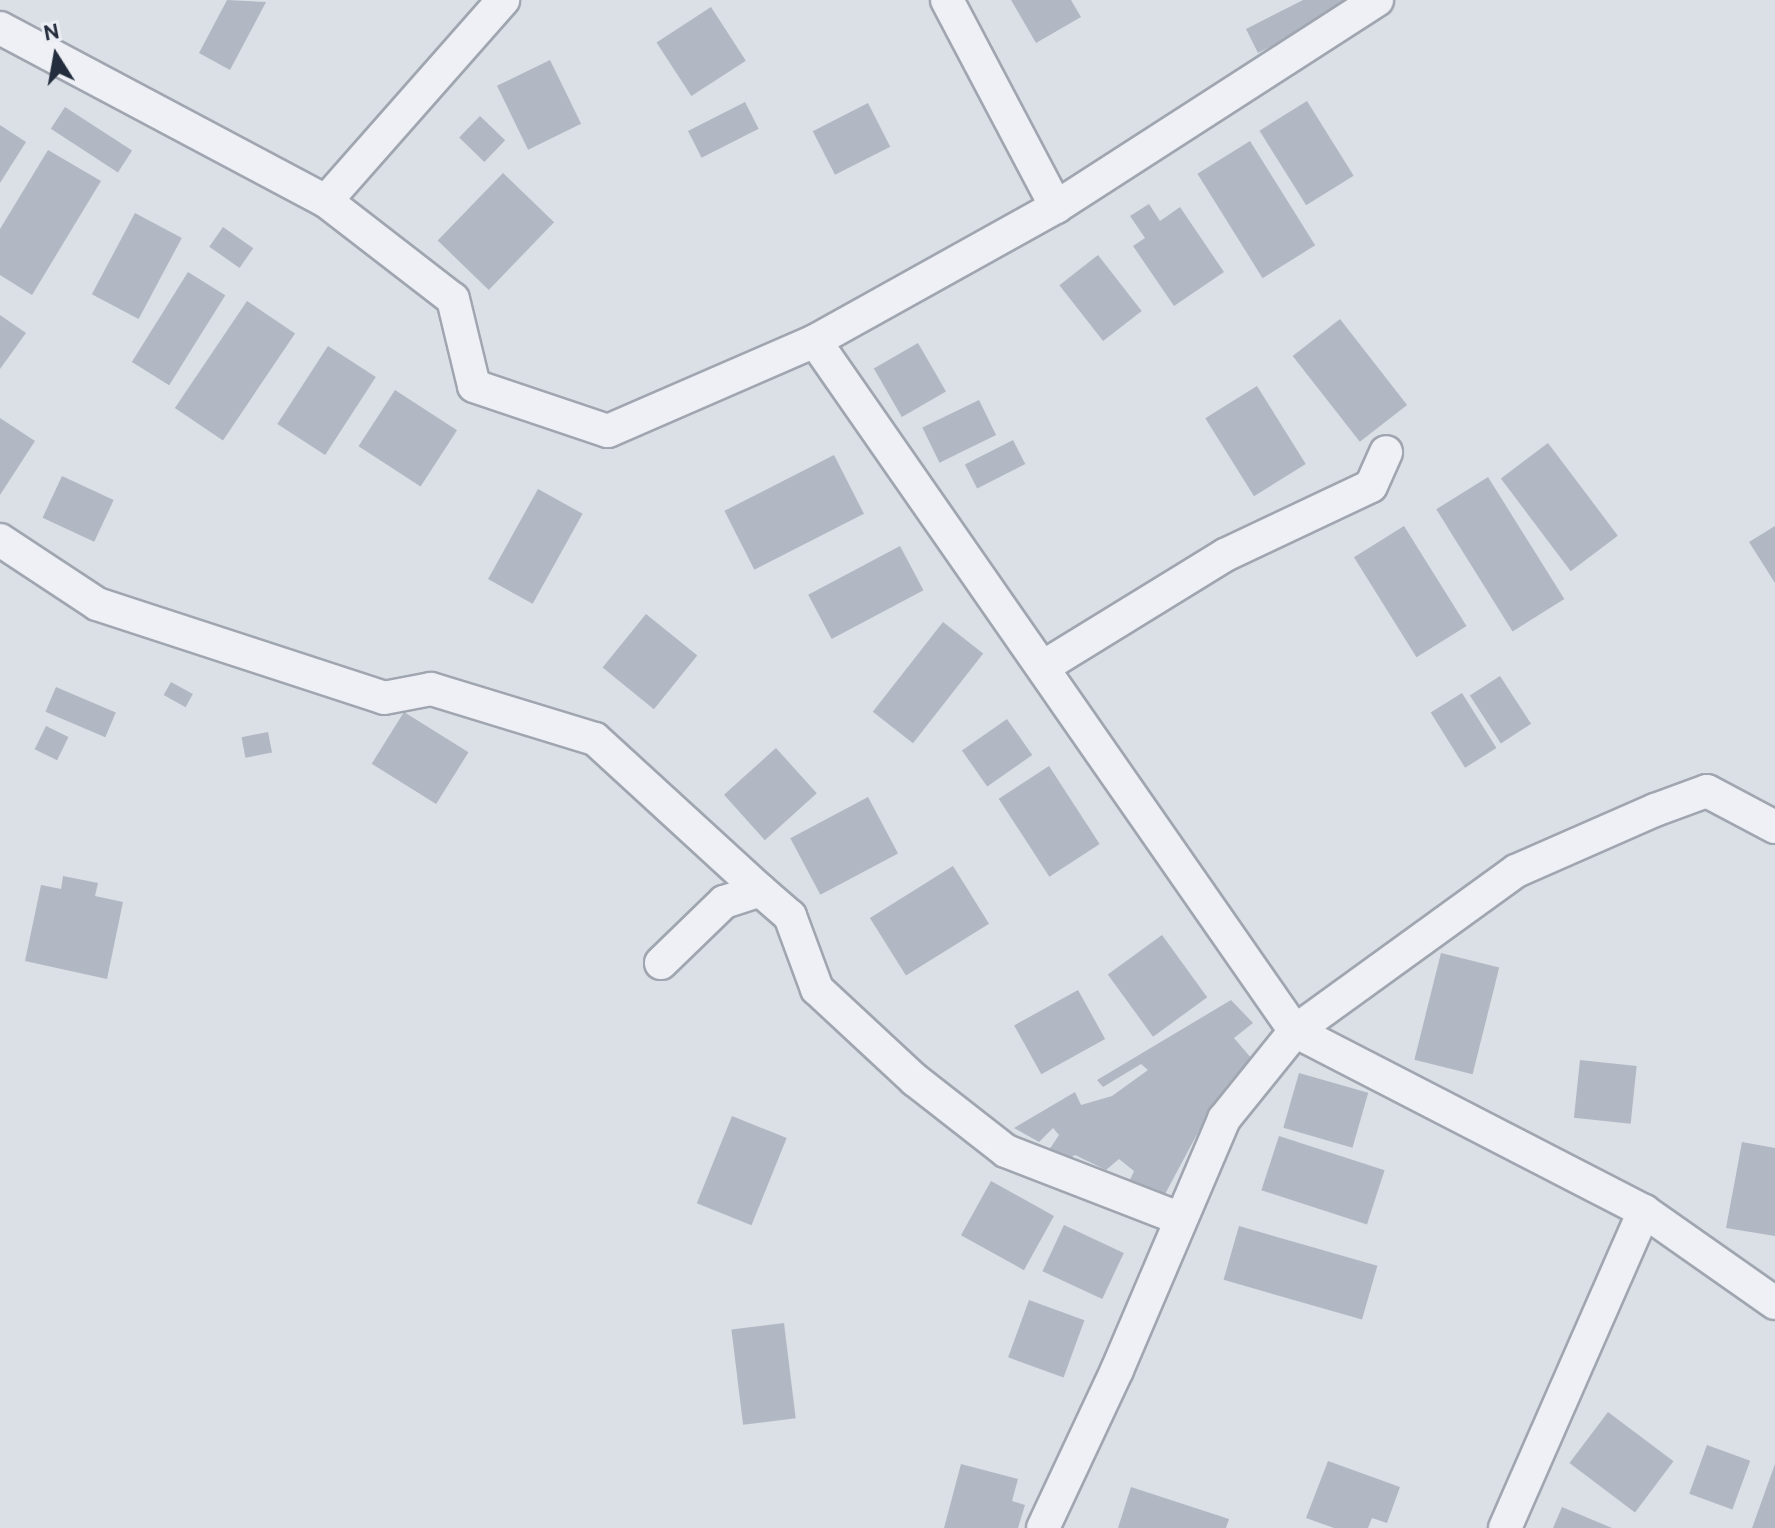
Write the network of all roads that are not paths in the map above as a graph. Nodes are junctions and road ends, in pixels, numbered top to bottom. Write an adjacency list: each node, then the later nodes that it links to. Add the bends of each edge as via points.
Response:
1 (503, 0): 5 (street)
2 (947, 0): 6 (street)
3 (1377, 0): 6 (street)
4 (0, 28): 5 (street)
5 (326, 201): 7 (street, via 453,299 474,386 608,431)
6 (1056, 207): 7 (street)
7 (815, 341): 10 (street)
8 (1386, 452): 10 (street, via 1371,486 1225,555)
9 (0, 540): 12 (street, via 97,604 384,698 431,689 595,739)
10 (1043, 667): 14 (street)
11 (1775, 827): 14 (street, via 1707,791 1655,810 1516,871)
12 (760, 890): 13 (street, via 724,902); 16 (street, via 790,916 817,989 927,1089 1006,1151)
13 (661, 963)
14 (1295, 1031): 15 (street); 16 (street, via 1224,1119)
15 (1644, 1211): 17 (street); 19 (street)
16 (1179, 1218): 18 (street, via 1117,1370)
17 (1775, 1303)
18 (1043, 1528)
19 (1505, 1528)

